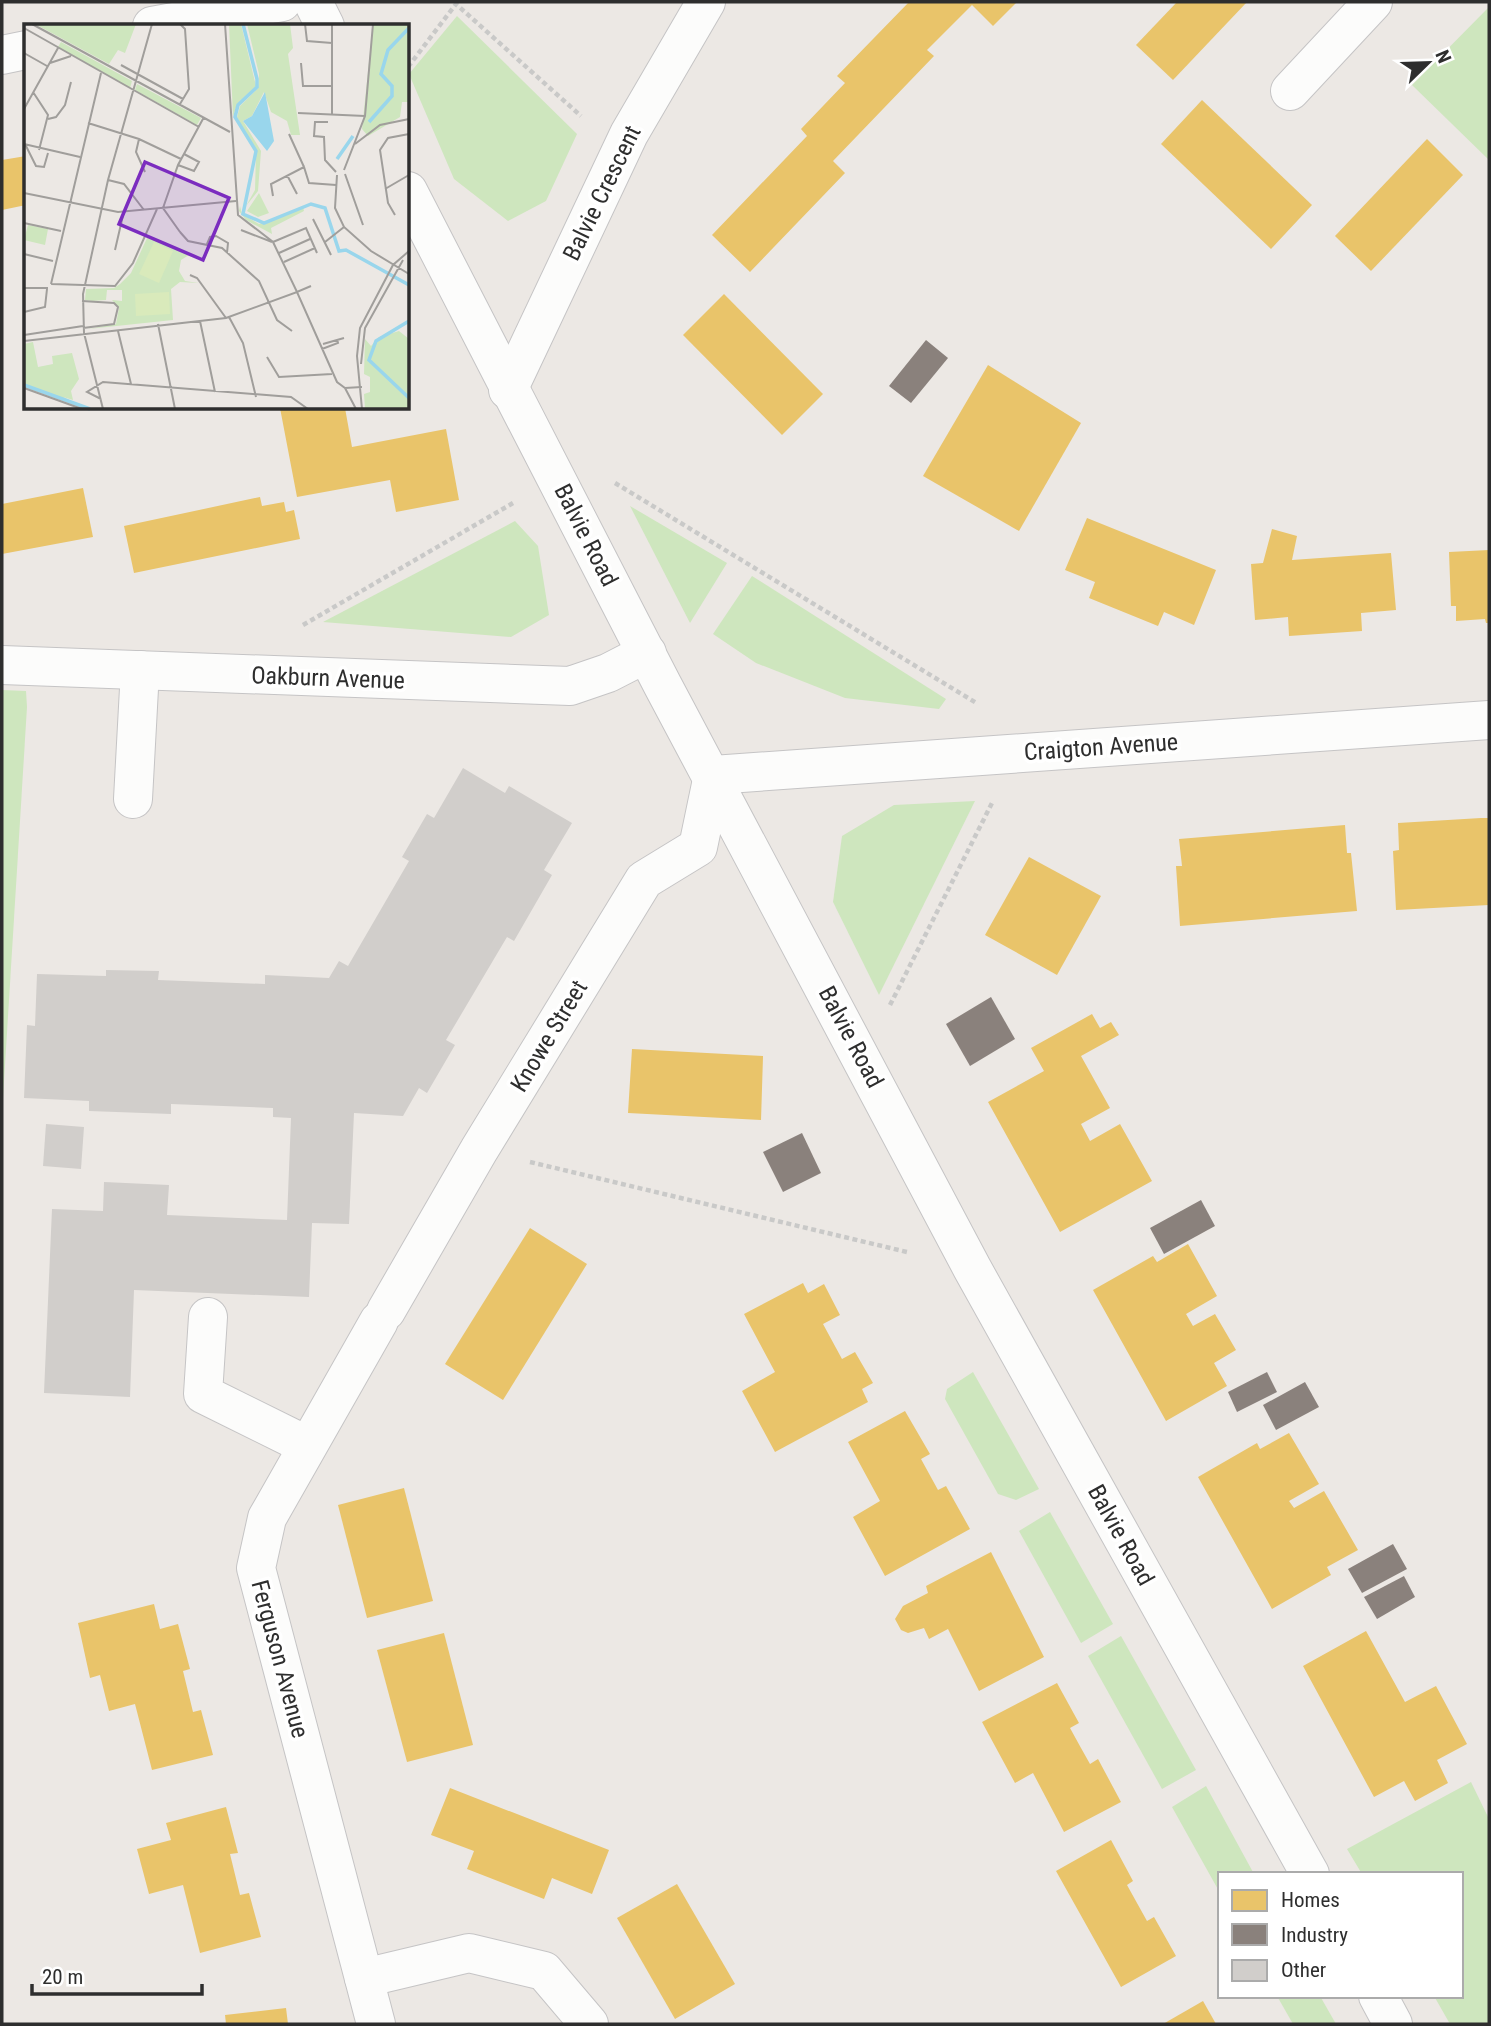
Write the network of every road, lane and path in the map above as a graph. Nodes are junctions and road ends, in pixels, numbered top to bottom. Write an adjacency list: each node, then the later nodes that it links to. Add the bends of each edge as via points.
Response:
1 (282, 2): 5 (street)
2 (313, 2): 6 (street)
3 (706, 2): 11 (street, Balvie Crescent)
4 (1373, 2): 10 (street)
5 (163, 24)
6 (324, 24)
7 (24, 50): 8 (street)
8 (2, 55)
9 (410, 64): 11 (path, via 456,4)
10 (1290, 91)
11 (621, 152): 13 (street, Balvie Crescent)
12 (410, 195): 13 (street, Balvie Road)
13 (508, 390): 15 (street, Balvie Road)
14 (605, 477): 20 (path)
15 (556, 478): 16 (path); 17 (street, Balvie Road)
16 (290, 632)
17 (647, 653): 19 (street, Oakburn Avenue, via 569,686); 23 (street, Balvie Road)
18 (2, 665): 19 (street, Oakburn Avenue)
19 (140, 670): 24 (street)
20 (983, 707)
21 (1489, 720): 22 (street, Craigton Avenue)
22 (1018, 753): 23 (street, Craigton Avenue); 25 (path)
23 (713, 775): 25 (street, Balvie Road); 26 (street, Knowe Street, via 698,847 644,880)
24 (133, 799)
25 (862, 1058): 27 (street, Balvie Road)
26 (479, 1150): 27 (path); 28 (street, Knowe Street)
27 (972, 1268): 31 (street, Balvie Road)
28 (383, 1316): 30 (street, Ferguson Avenue)
29 (208, 1317): 30 (street, via 203,1394)
30 (306, 1445): 32 (street, Ferguson Avenue, via 267,1518 256,1568)
31 (1309, 1872)
32 (364, 1978): 34 (street, Ferguson Avenue); 35 (street, via 469,1952 544,1971)
33 (1379, 1998): 36 (street)
34 (376, 2024)
35 (589, 2024)
36 (1393, 2024)

